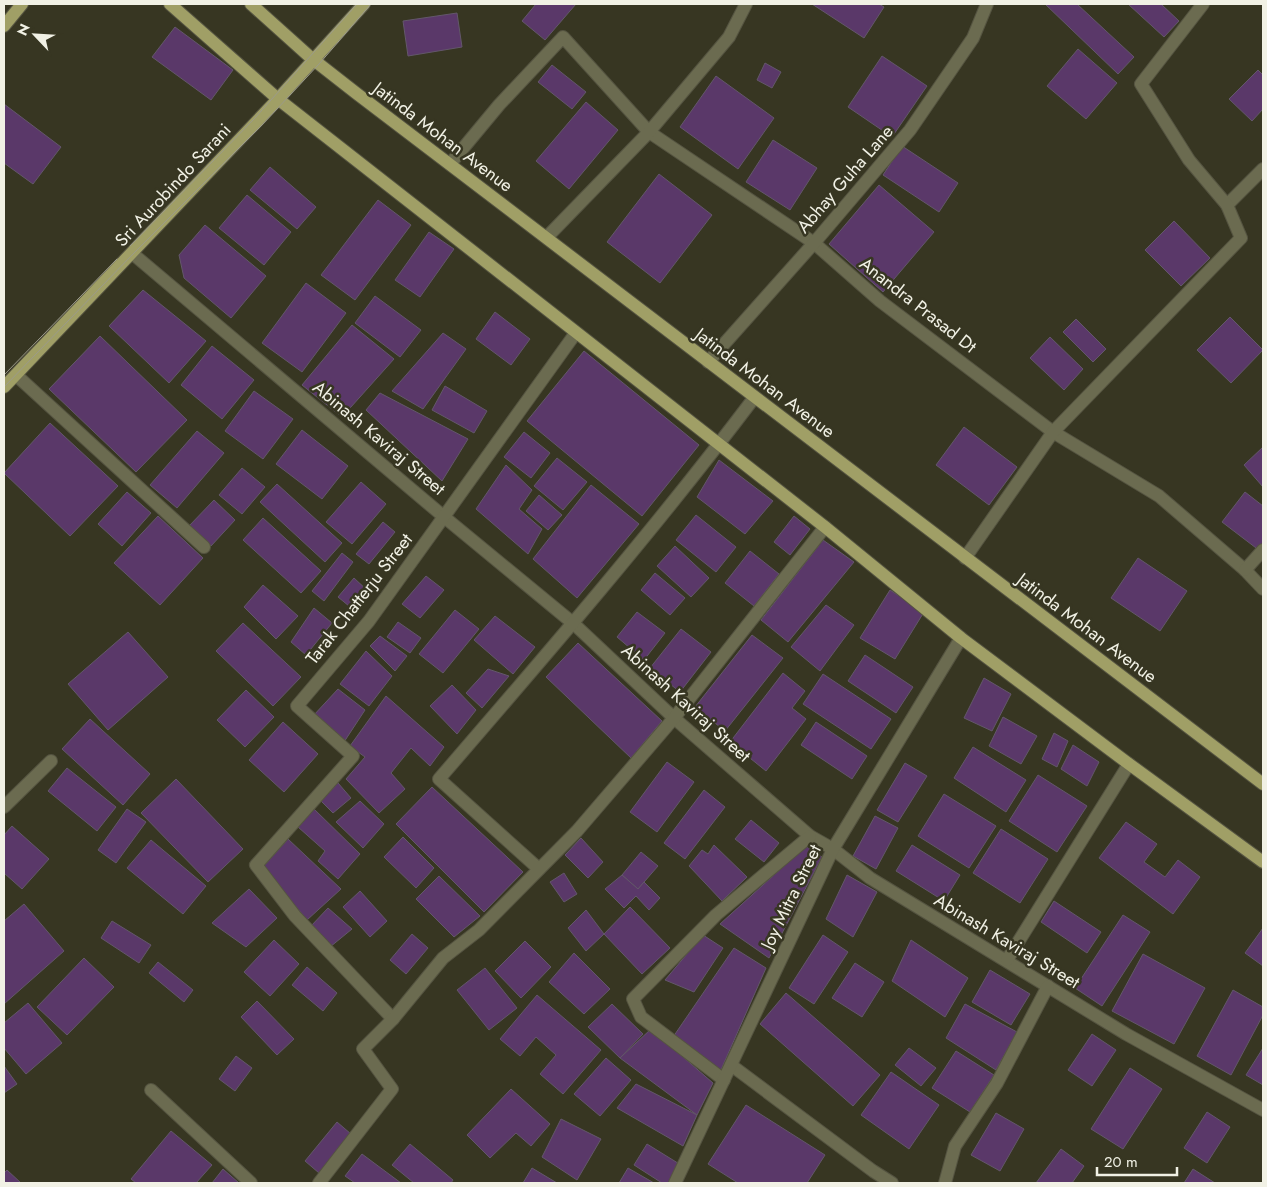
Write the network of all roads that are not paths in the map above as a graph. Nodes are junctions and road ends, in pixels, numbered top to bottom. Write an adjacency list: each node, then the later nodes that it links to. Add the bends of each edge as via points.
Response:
1 (22, 4): 8 (main road)
2 (170, 4): 10 (main road)
3 (251, 4): 9 (main road, Jatinda Mohan Avenue)
4 (364, 4): 9 (main road, Sri Aurobindo Sarani)
5 (746, 4): 11 (street, via 729,37)
6 (987, 4): 16 (street, Abhay Guha Lane, via 973,38 910,130)
7 (1204, 4): 14 (street, via 1141,84 1189,160)
8 (4, 26)
9 (315, 60): 10 (main road, Sri Aurobindo Sarani); 12 (main road, Jatinda Mohan Avenue)
10 (278, 99): 17 (main road, Sri Aurobindo Sarani); 18 (main road)
11 (649, 132): 12 (street, Anandra Prasad Dt, via 563,37); 15 (street); 16 (street, Anandra Prasad Dt)
12 (450, 164): 15 (main road, Jatinda Mohan Avenue)
13 (1263, 169): 14 (street)
14 (1227, 205): 23 (street, via 1241,238)
15 (547, 237): 19 (main road, Jatinda Mohan Avenue)
16 (814, 243): 19 (street, Abhay Guha Lane); 23 (street, Anandra Prasad Dt, via 880,301)
17 (133, 254): 20 (main road, Sri Aurobindo Sarani); 25 (street, Abinash Kaviraj Street)
18 (575, 334): 24 (main road); 25 (street, Tarak Chatterju Street)
19 (708, 362): 22 (main road, Jatinda Mohan Avenue)
20 (16, 375): 21 (main road, Sri Aurobindo Sarani); 27 (street)
21 (4, 387)
22 (754, 398): 24 (street); 29 (main road, Jatinda Mohan Avenue)
23 (1053, 432): 29 (street); 30 (street, Anandra Prasad Dt, via 1159,496)
24 (718, 445): 26 (main road); 32 (street)
25 (444, 516): 32 (street, Abinash Kaviraj Street); 45 (street, Tarak Chatterju Street, via 369,621 297,706 352,756 256,865 296,916)
26 (824, 527): 33 (main road); 34 (street)
27 (204, 547)
28 (1263, 550): 30 (street)
29 (965, 558): 37 (main road, Jatinda Mohan Avenue)
30 (1245, 570): 31 (street, Anandra Prasad Dt)
31 (1263, 589)
32 (574, 624): 34 (street, Abinash Kaviraj Street); 42 (street, via 439,779)
33 (961, 638): 36 (main road); 40 (street, Joy Mitra Street)
34 (674, 718): 39 (street, Abinash Kaviraj Street); 42 (street, via 577,831)
35 (51, 761): 38 (street)
36 (1129, 764): 41 (main road); 43 (street)
37 (1263, 784)
38 (4, 807)
39 (810, 836): 40 (street, Abinash Kaviraj Street); 47 (street, via 716,915 633,999 640,1017)
40 (833, 848): 43 (street, Abinash Kaviraj Street, via 870,878); 46 (street, Joy Mitra Street)
41 (1263, 862)
42 (539, 869): 45 (street, via 479,930 444,958)
43 (1006, 960): 44 (street, Abinash Kaviraj Street)
44 (1048, 986): 49 (street, Abinash Kaviraj Street, via 1126,1034); 54 (street, via 997,1082 956,1146)
45 (393, 1019): 51 (street, via 363,1049 392,1089)
46 (730, 1065): 47 (street, Joy Mitra Street); 53 (street)
47 (724, 1080): 52 (street, Joy Mitra Street)
48 (151, 1090): 50 (street)
49 (1263, 1110)
50 (251, 1183)
51 (319, 1183)
52 (675, 1183)
53 (892, 1183)
54 (945, 1183)

